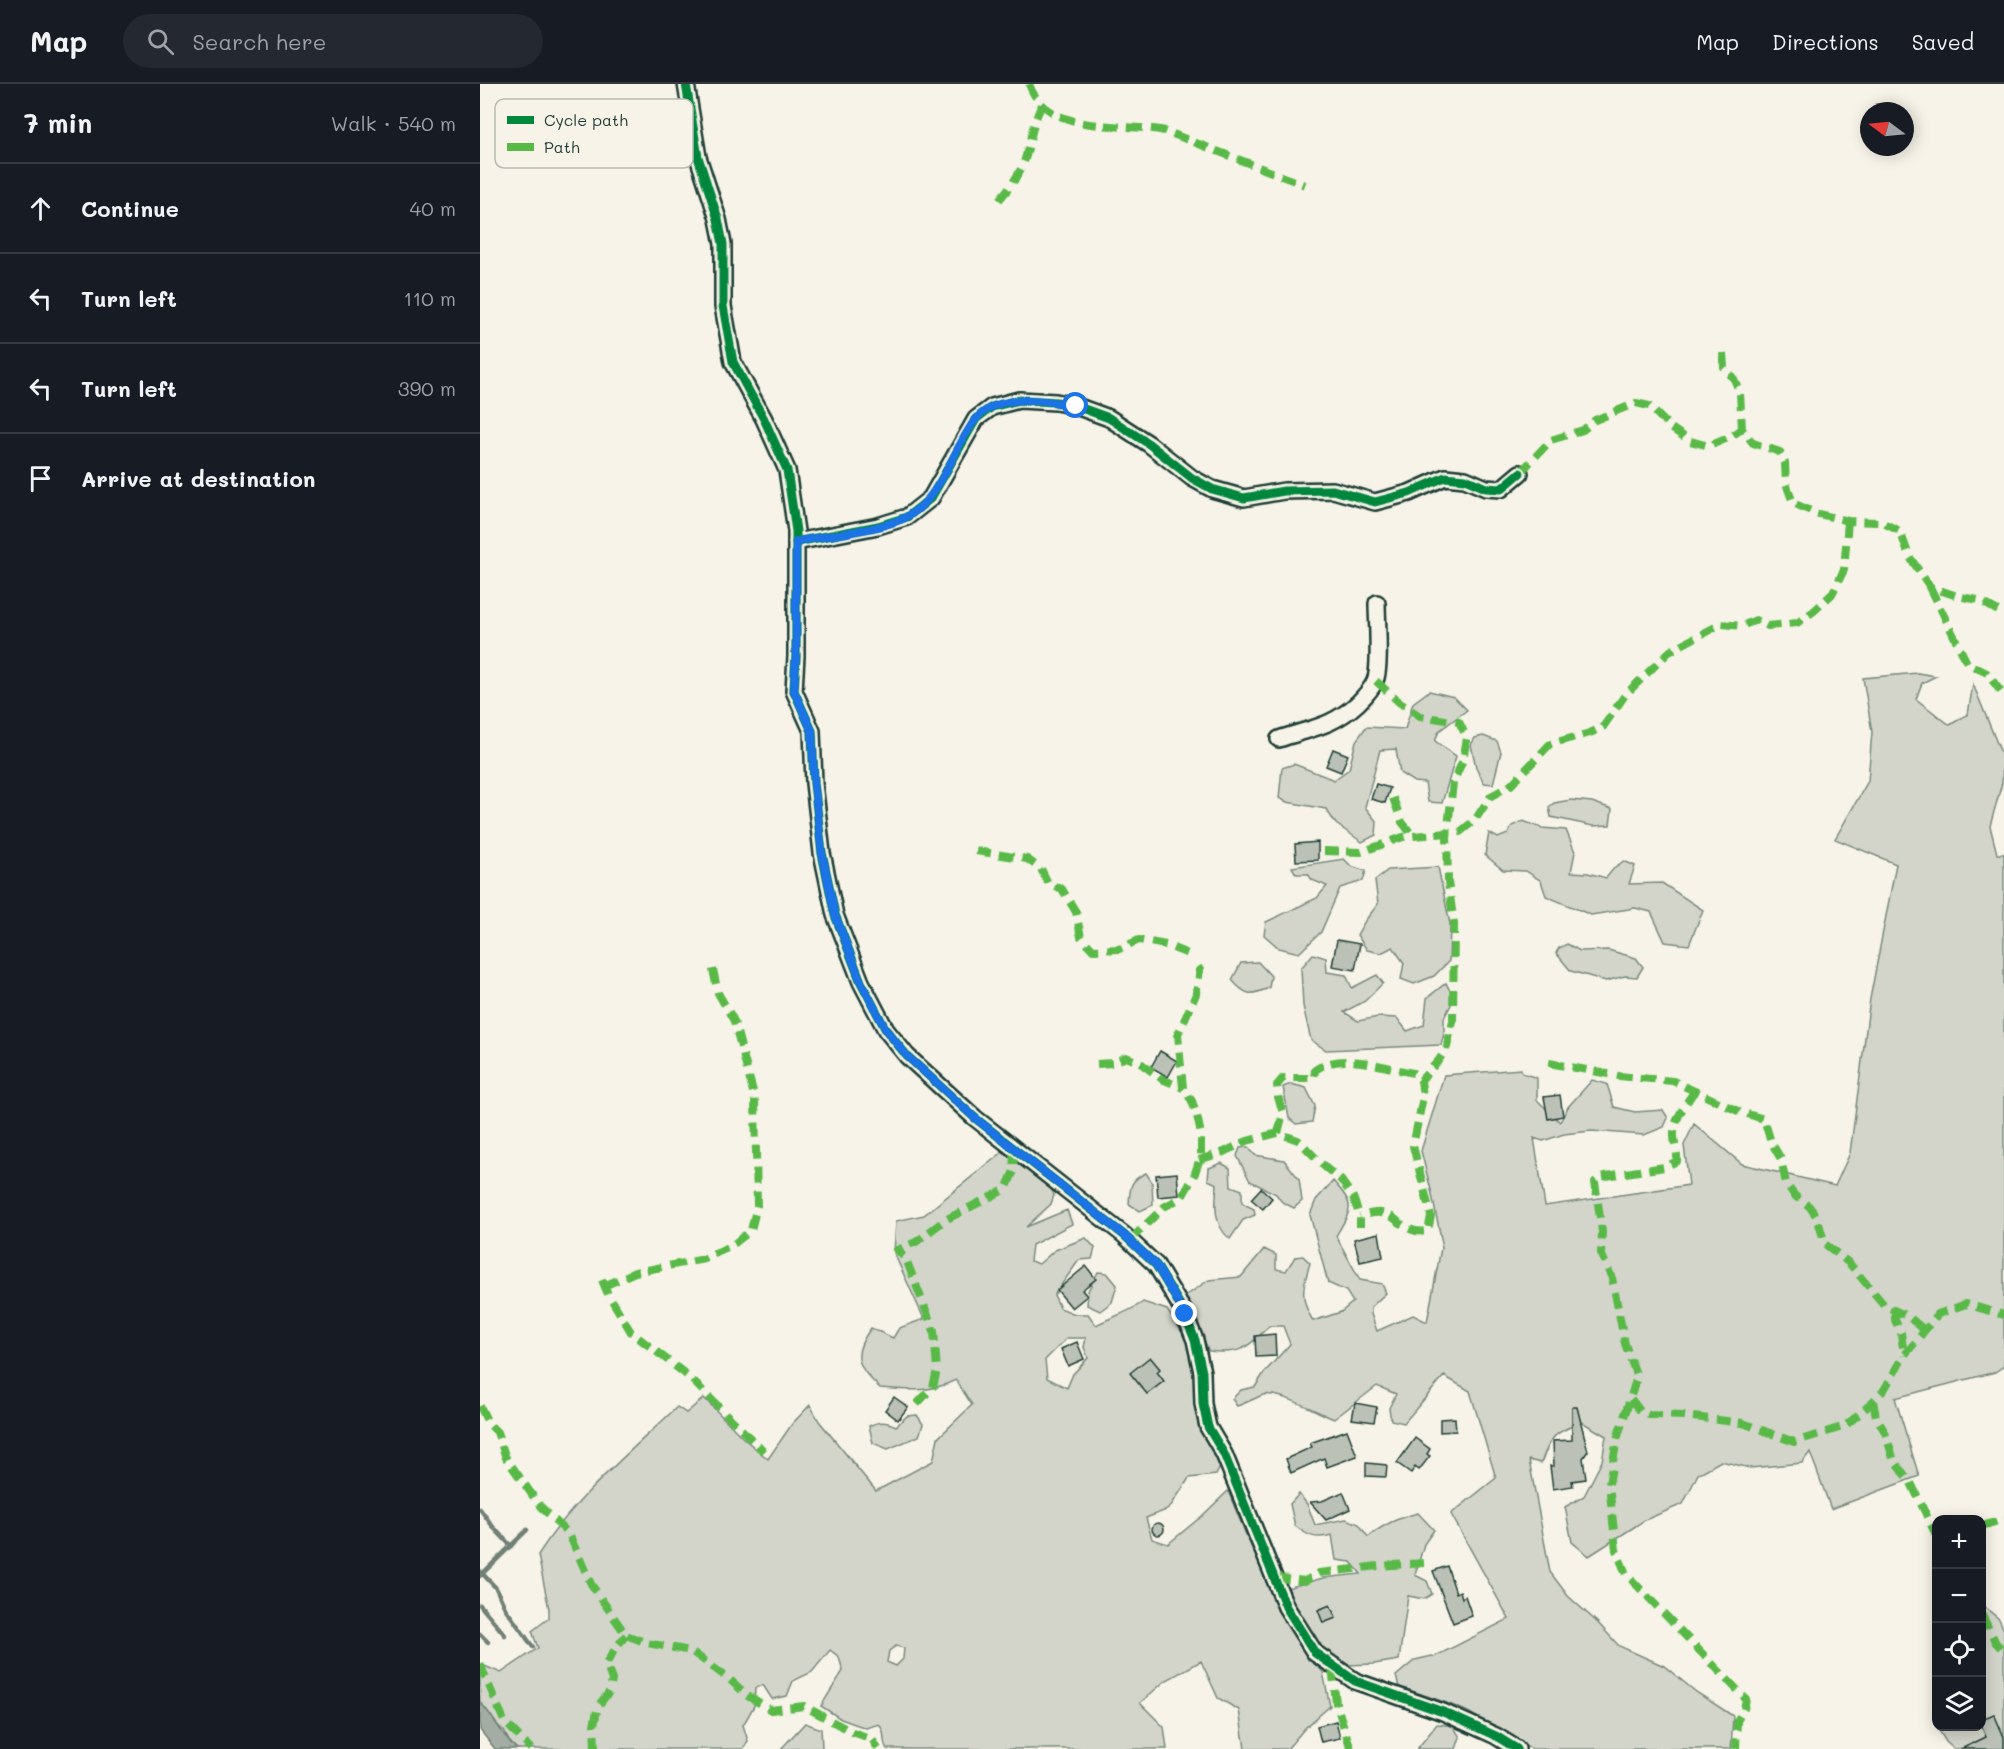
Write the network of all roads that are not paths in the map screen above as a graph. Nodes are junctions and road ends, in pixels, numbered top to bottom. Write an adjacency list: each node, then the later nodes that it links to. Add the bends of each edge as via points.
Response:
1 (686, 84): 2 (street)
2 (688, 99)
3 (693, 127): 5 (street, via 723,244 723,306 733,363 788,470)
4 (1520, 473): 5 (street, via 1502,489 1444,477 1409,493 1375,502 1333,490 1284,490 1244,498 1212,489 1192,478 1109,418 1056,402 1019,400 992,406 976,419 931,498 907,517)
5 (796, 542): 8 (street, via 794,691 812,731 822,853 835,915 861,982 886,1030 907,1056 975,1118 1124,1235 1156,1265 1184,1311 1195,1340 1208,1427 1224,1454 1286,1607 1315,1653 1355,1681 1443,1712)
6 (1377, 603): 7 (street, via 1376,681 1343,717)
7 (1279, 739)
8 (1517, 1749)

